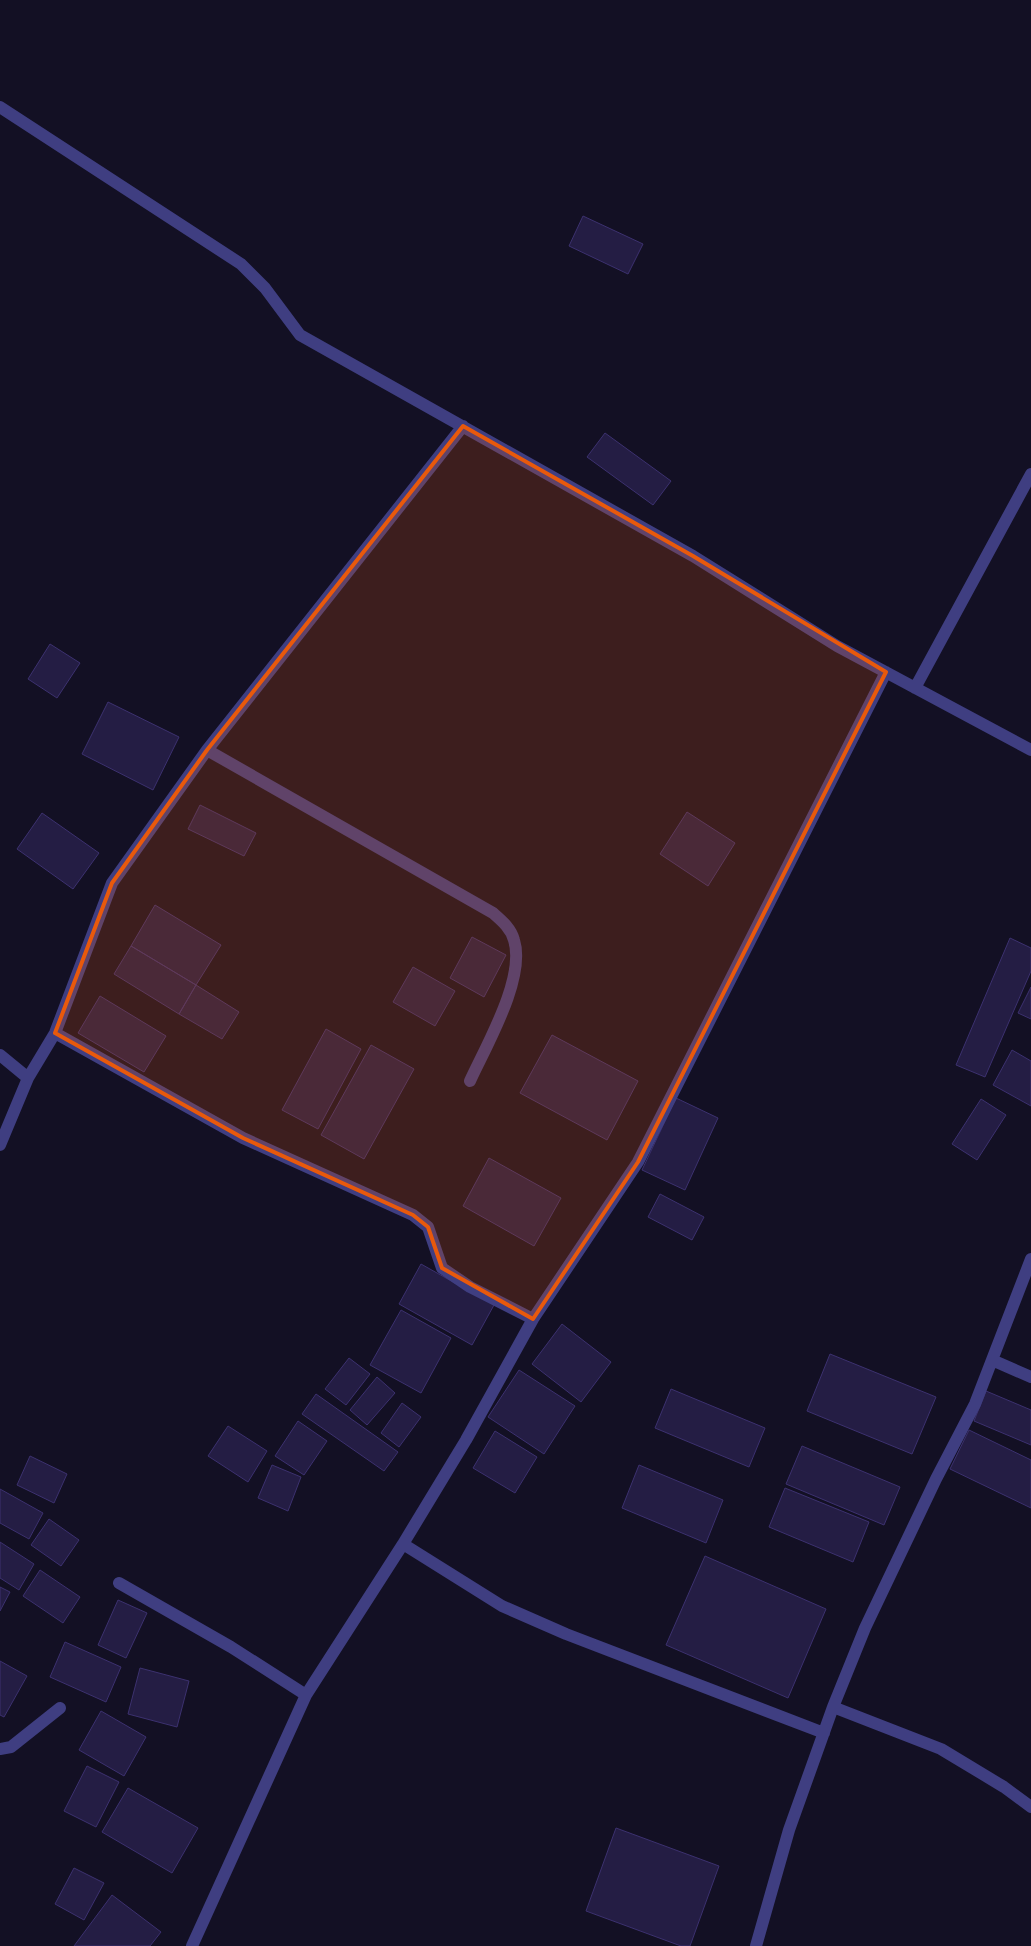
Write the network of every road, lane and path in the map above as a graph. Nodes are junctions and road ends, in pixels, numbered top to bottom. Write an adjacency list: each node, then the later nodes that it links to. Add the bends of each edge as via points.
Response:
1 (0, 107): 2 (street, via 242,264 265,288 300,335)
2 (463, 426): 4 (street, via 693,556 837,646); 6 (street)
3 (1031, 474): 5 (street)
4 (886, 672): 5 (street); 14 (street, via 638,1162)
5 (915, 688): 7 (street)
6 (207, 750): 8 (street, via 112,884); 11 (street, via 493,913 506,925 514,940 514,973 509,995)
7 (1031, 750)
8 (55, 1033): 10 (street); 14 (street, via 243,1138 413,1215 428,1227 442,1268 470,1287)
9 (0, 1055): 10 (street)
10 (28, 1078): 12 (street)
11 (470, 1081)
12 (0, 1145)
13 (1031, 1259): 15 (street)
14 (533, 1319): 17 (street, via 466,1440)
15 (992, 1360): 16 (street); 21 (street, via 975,1404 865,1628)
16 (1031, 1378)
17 (403, 1544): 19 (street); 22 (street, via 502,1606 566,1634)
18 (119, 1583): 19 (street, via 231,1647)
19 (306, 1695): 25 (street)
20 (60, 1708): 23 (street, via 11,1747)
21 (833, 1708): 22 (street); 24 (street, via 941,1750)
22 (824, 1733): 26 (street, via 789,1830)
23 (0, 1749)
24 (1031, 1807)
25 (192, 1946)
26 (756, 1946)

